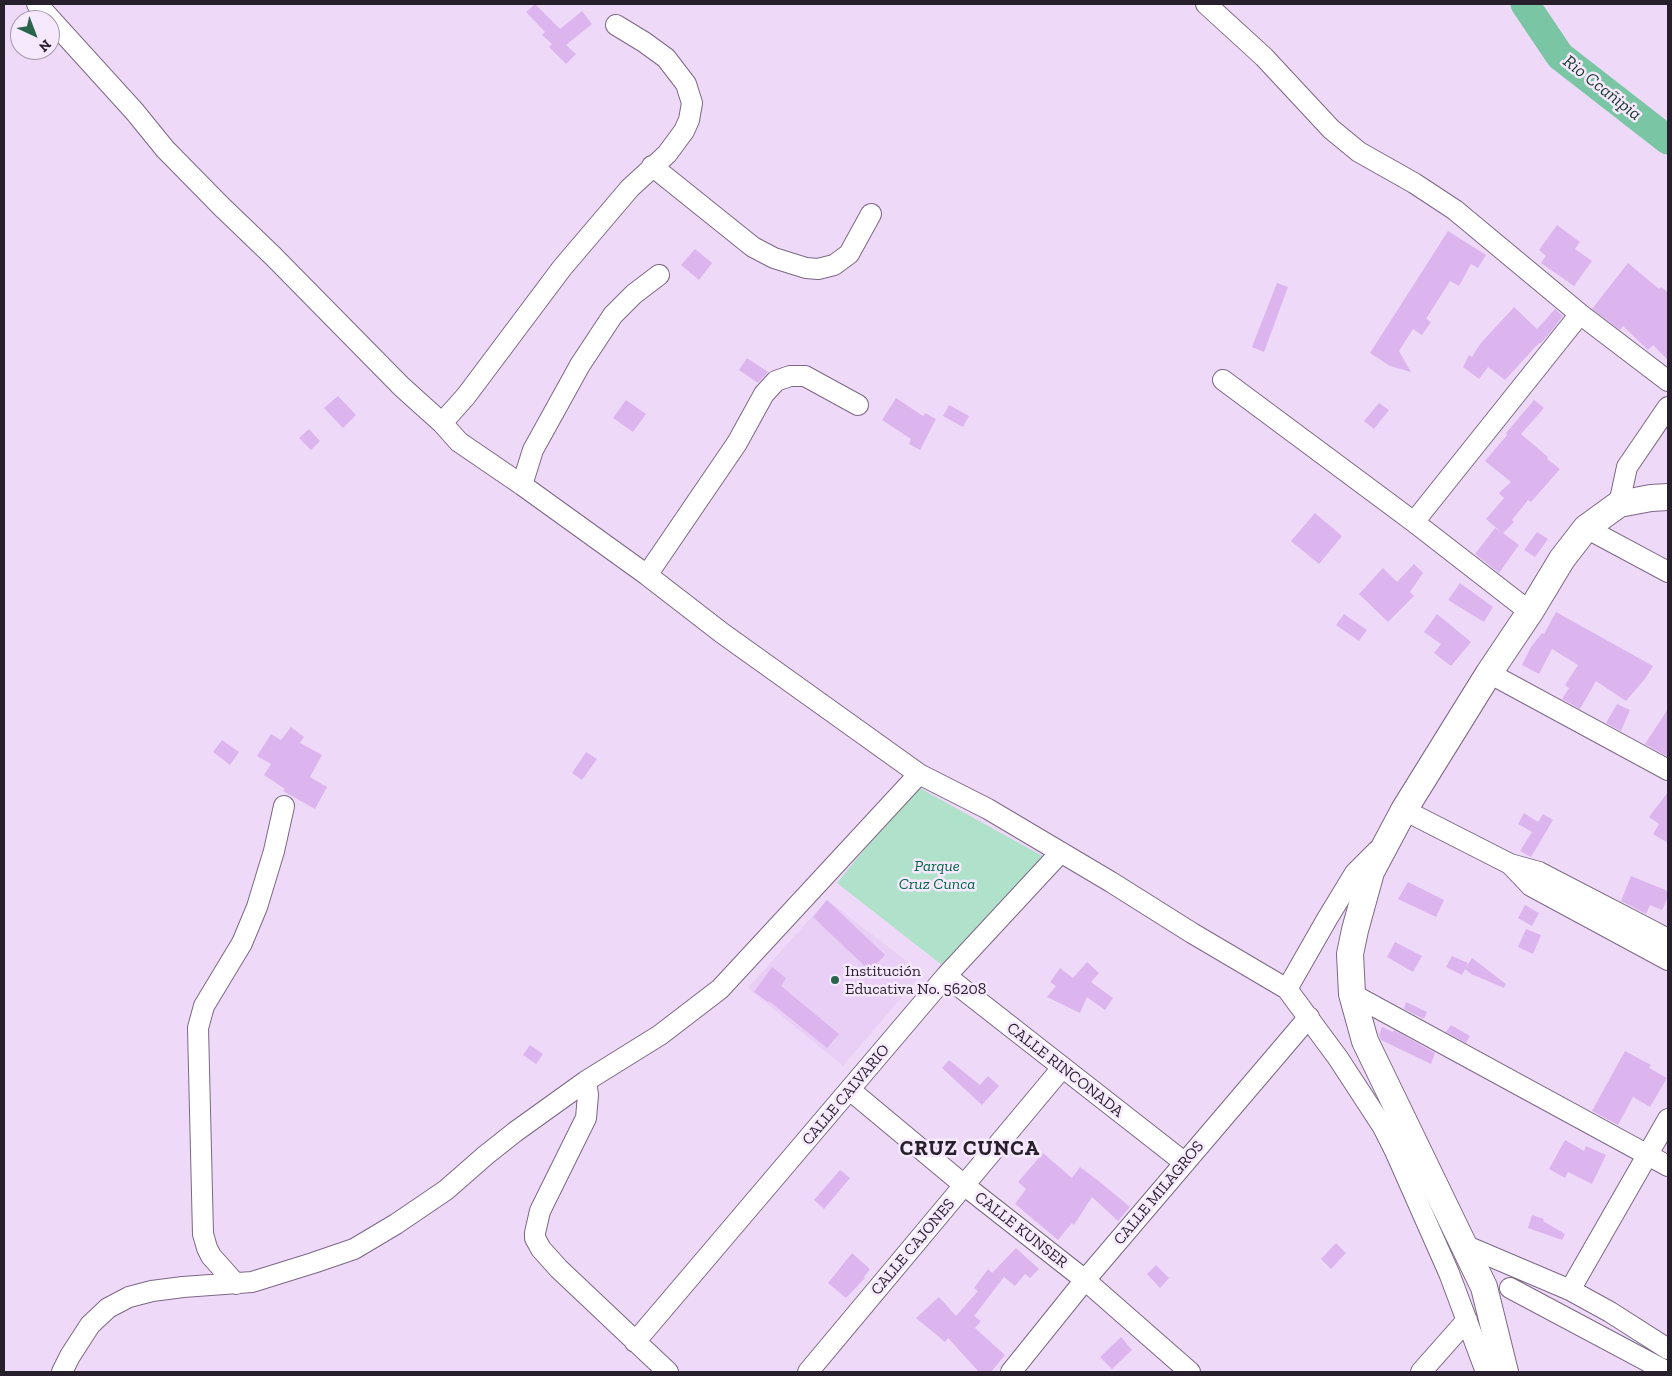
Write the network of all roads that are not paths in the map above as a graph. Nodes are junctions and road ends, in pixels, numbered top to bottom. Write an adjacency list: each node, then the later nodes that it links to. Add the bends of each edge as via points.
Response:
1 (37, 4): 12 (street, via 136,112 165,149 402,387)
2 (1206, 4): 7 (street, via 1264,57 1331,129 1359,152 1455,210)
3 (616, 25): 4 (street, via 666,58 686,84 692,103 684,131)
4 (652, 166): 5 (street, via 753,247 806,268 834,265 849,254); 12 (street, via 562,268)
5 (871, 214)
6 (659, 274): 13 (street, via 613,315 580,365 533,450)
7 (1580, 314): 9 (street); 16 (street)
8 (1223, 380): 16 (street)
9 (1668, 381)
10 (858, 405): 19 (street, via 805,376 790,376 776,381 764,394 737,443)
11 (1668, 408): 15 (street, via 1627,467)
12 (442, 423): 13 (street, via 459,442)
13 (522, 484): 19 (street)
14 (1668, 497): 15 (main road)
15 (1619, 504): 17 (main road)
16 (1414, 522): 20 (street)
17 (1586, 528): 18 (street); 20 (main road, via 1562,559)
18 (1668, 572)
19 (647, 575): 23 (street, via 722,633)
20 (1530, 612): 21 (main road)
21 (1489, 673): 22 (street); 25 (main road)
22 (1668, 770)
23 (919, 774): 27 (street, via 988,809); 36 (street, via 720,989 660,1035)
24 (284, 806): 46 (street, via 257,907 242,943 204,1006 198,1028 203,1234 211,1256)
25 (1404, 810): 26 (main road); 28 (street, via 1510,864 1531,886)
26 (1389, 839): 32 (street, via 1355,873); 33 (main road, via 1371,872 1354,930 1350,954)
27 (1061, 852): 31 (street, CALLE CALVARIO); 32 (street)
28 (1623, 924): 29 (street); 30 (street)
29 (1668, 939)
30 (1668, 960)
31 (946, 976): 35 (street, CALLE RINCONADA); 37 (street, CALLE CALVARIO)
32 (1287, 989): 34 (street)
33 (1352, 994): 39 (main road, via 1365,1041); 40 (street)
34 (1309, 1017): 39 (street, via 1383,1127); 41 (street, CALLE MILAGROS)
35 (1062, 1068): 41 (street, CALLE RINCONADA); 43 (street, CALLE CAJONES)
36 (586, 1081): 46 (street, via 515,1132 446,1190 354,1249 271,1277); 50 (street, via 586,1118 540,1211 535,1238 559,1269)
37 (850, 1090): 43 (street, CALLE KUNSER); 50 (street, CALLE CALVARIO)
38 (1668, 1119): 40 (street)
39 (1404, 1146): 44 (main road); 49 (street)
40 (1648, 1155): 42 (street); 48 (street)
41 (1185, 1163): 45 (street, CALLE MILAGROS)
42 (1668, 1166)
43 (964, 1185): 45 (street, CALLE KUNSER); 55 (street, CALLE CAJONES)
44 (1464, 1245): 48 (street); 60 (main road, via 1484,1288)
45 (1085, 1280): 56 (street, CALLE MILAGROS); 57 (street, CALLE KUNSER)
46 (236, 1284): 53 (street, via 152,1291 108,1308 90,1325)
47 (1510, 1288): 52 (street)
48 (1570, 1290): 51 (street)
49 (1466, 1320): 58 (street); 59 (street)
50 (635, 1342): 54 (street)
51 (1668, 1349)
52 (1665, 1367)
53 (62, 1372)
54 (668, 1372)
55 (808, 1372)
56 (1011, 1372)
57 (1190, 1372)
58 (1421, 1372)
59 (1486, 1372)
60 (1505, 1372)

